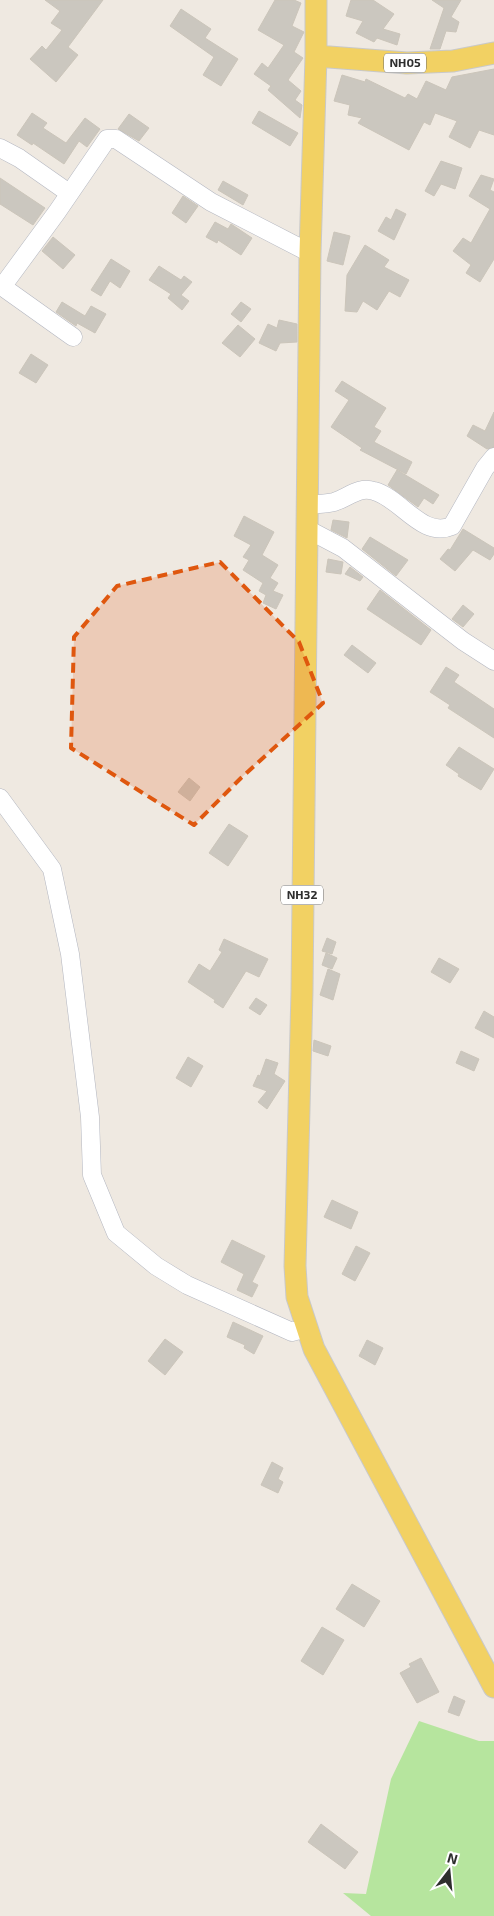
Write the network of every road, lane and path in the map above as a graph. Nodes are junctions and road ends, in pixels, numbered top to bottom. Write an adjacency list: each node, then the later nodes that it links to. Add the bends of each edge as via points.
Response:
1 (316, 0): 3 (main road)
2 (494, 53): 3 (main road, NH05, via 453,61 407,63)
3 (316, 56): 6 (main road, NH32)
4 (0, 148): 5 (street)
5 (69, 194): 6 (street, via 107,139 116,139 211,202); 7 (street)
6 (310, 253): 10 (main road, NH32)
7 (1, 286): 8 (street)
8 (73, 337)
9 (494, 457): 10 (street, via 452,526 442,530 428,527 374,490 358,490 334,502)
10 (307, 505): 11 (main road, NH32)
11 (307, 529): 12 (street, via 343,548 463,641); 14 (main road, NH32, via 302,991 295,1266 297,1297)
12 (494, 661)
13 (0, 798): 14 (street, via 52,869 70,954 90,1117 92,1175 116,1233 156,1266 187,1285 292,1332)
14 (307, 1328): 15 (main road, NH32, via 314,1349)
15 (494, 1687)

